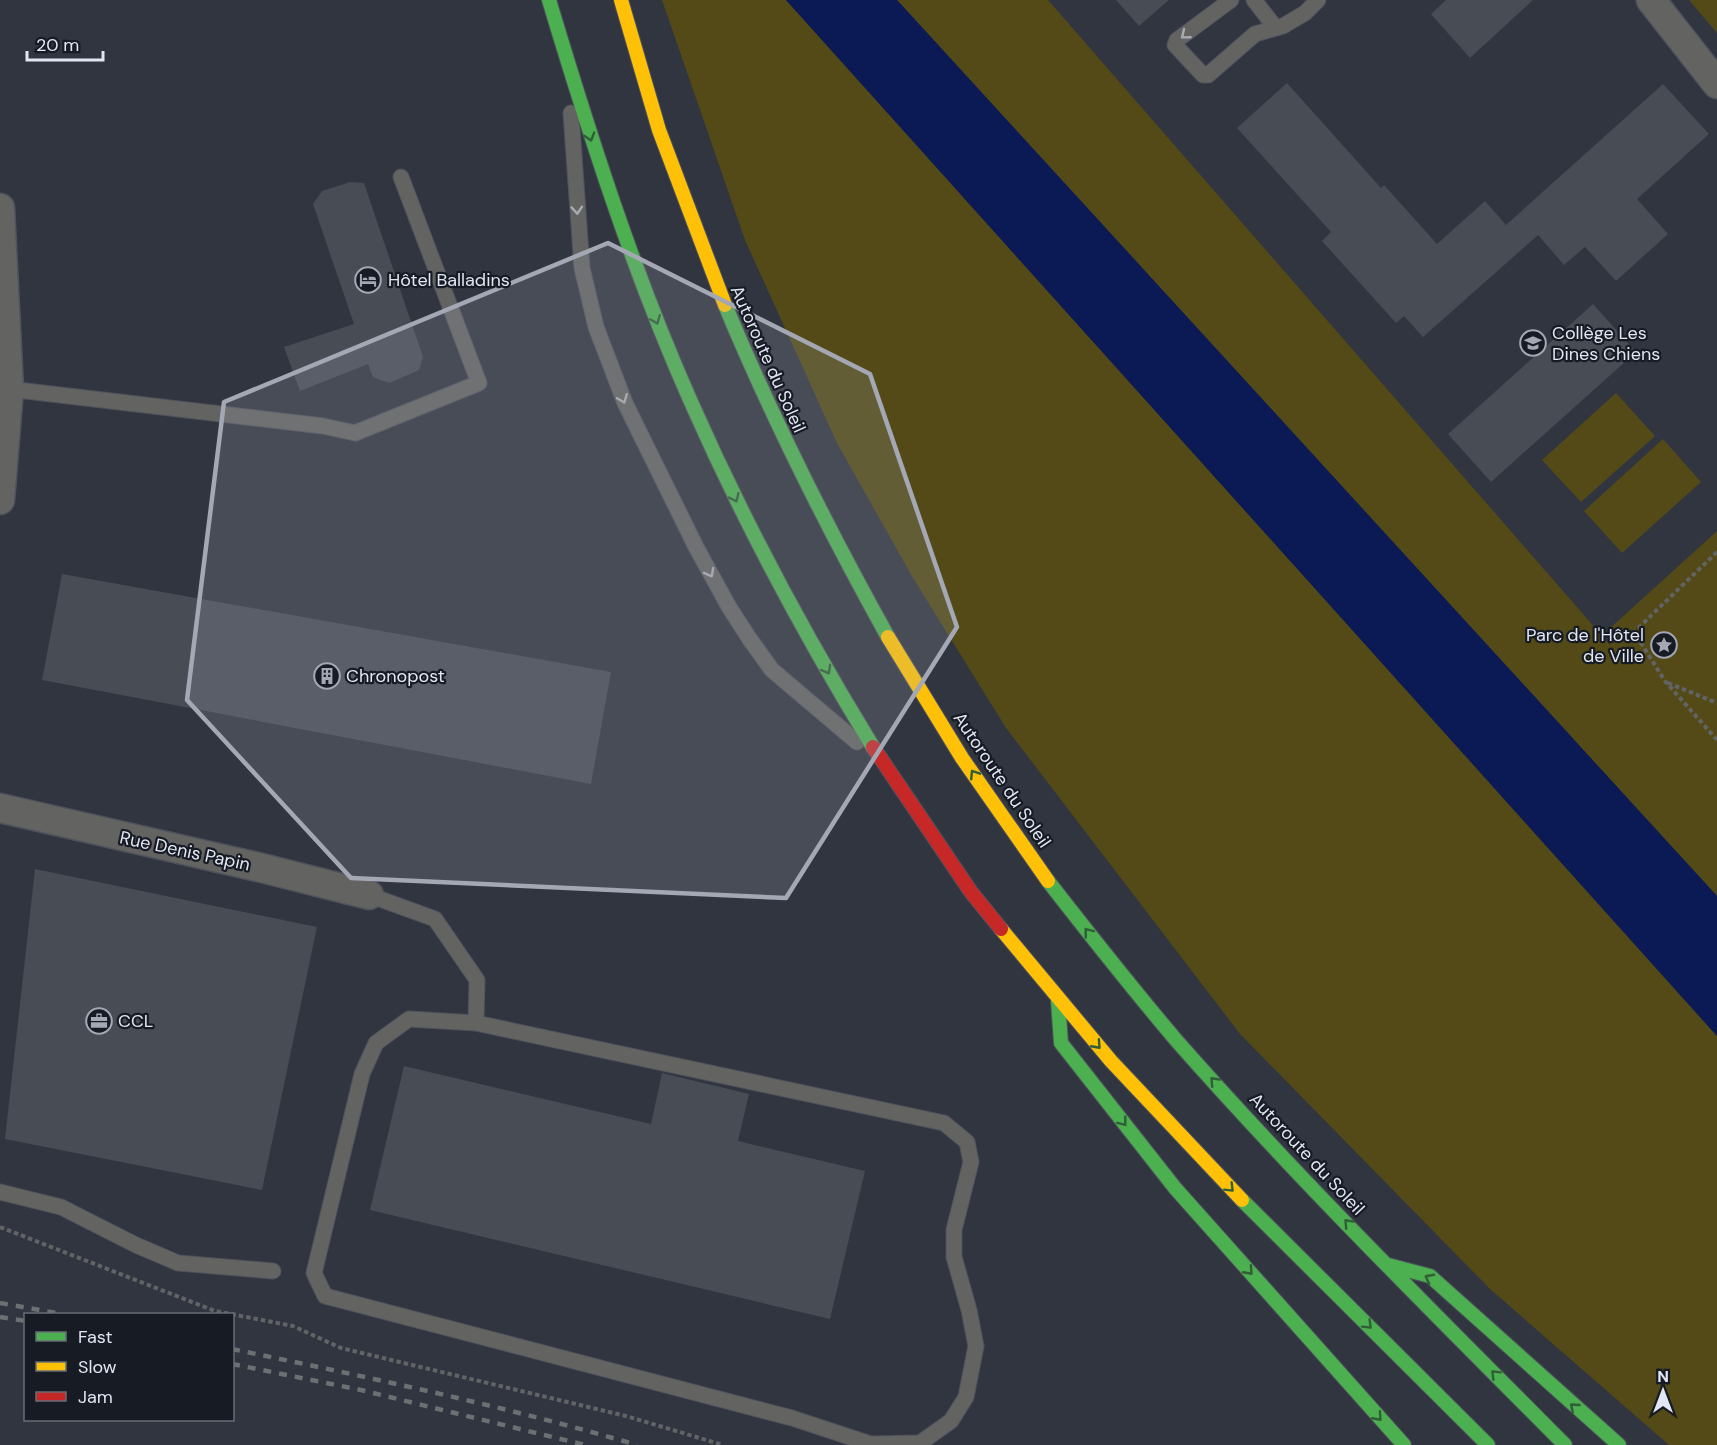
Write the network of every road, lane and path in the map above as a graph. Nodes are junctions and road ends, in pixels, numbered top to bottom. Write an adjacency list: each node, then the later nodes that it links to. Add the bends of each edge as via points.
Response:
1 (549, 0): 8 (highway)
2 (621, 0): 25 (highway, Autoroute du Soleil, one-way to 2, via 1205,1072 1123,976 1050,881 918,688 823,518 715,283 634,52)
3 (1232, 0): 7 (lane, one-way to 7, via 1175,45 1203,75 1208,75 1255,34)
4 (1254, 0): 7 (lane)
5 (1318, 0): 7 (lane, via 1305,13)
6 (1651, 0): 9 (street)
7 (1275, 27)
8 (568, 68): 18 (highway, one-way to 18, via 645,293 713,453 790,605); 18 (lane, one-way to 18, via 582,268 596,327 625,403 729,608 766,662)
9 (1717, 84)
10 (401, 177): 12 (lane, via 479,383 355,433)
11 (0, 208): 12 (street)
12 (9, 389): 13 (street)
13 (0, 500)
14 (1717, 552): 15 (path, via 1634,632)
15 (1665, 681): 16 (path); 17 (path)
16 (1717, 703)
17 (1717, 740)
18 (885, 765): 21 (highway, via 950,862)
19 (0, 808): 20 (street, Rue Denis Papin)
20 (369, 895): 22 (lane, via 435,919 477,980)
21 (1058, 1001): 30 (highway, one-way to 30, via 1061,1043 1175,1188); 31 (highway, one-way to 31, via 1201,1159)
22 (476, 1023): 22 (lane, via 409,1019 376,1043 362,1074 314,1273 325,1296 792,1418 872,1444 920,1443 951,1421 966,1397 976,1346 954,1257 954,1230 971,1162 967,1142 944,1123)
23 (0, 1192): 26 (lane, via 61,1207 178,1263)
24 (0, 1227): 27 (path)
25 (1388, 1265): 32 (highway, Autoroute du Soleil, one-way to 25); 33 (highway, one-way to 25, via 1430,1276)
26 (273, 1271)
27 (225, 1313)
28 (234, 1315): 29 (path, via 293,1326 341,1348 626,1416)
29 (723, 1445)
30 (1404, 1445)
31 (1488, 1445)
32 (1566, 1445)
33 (1619, 1445)

